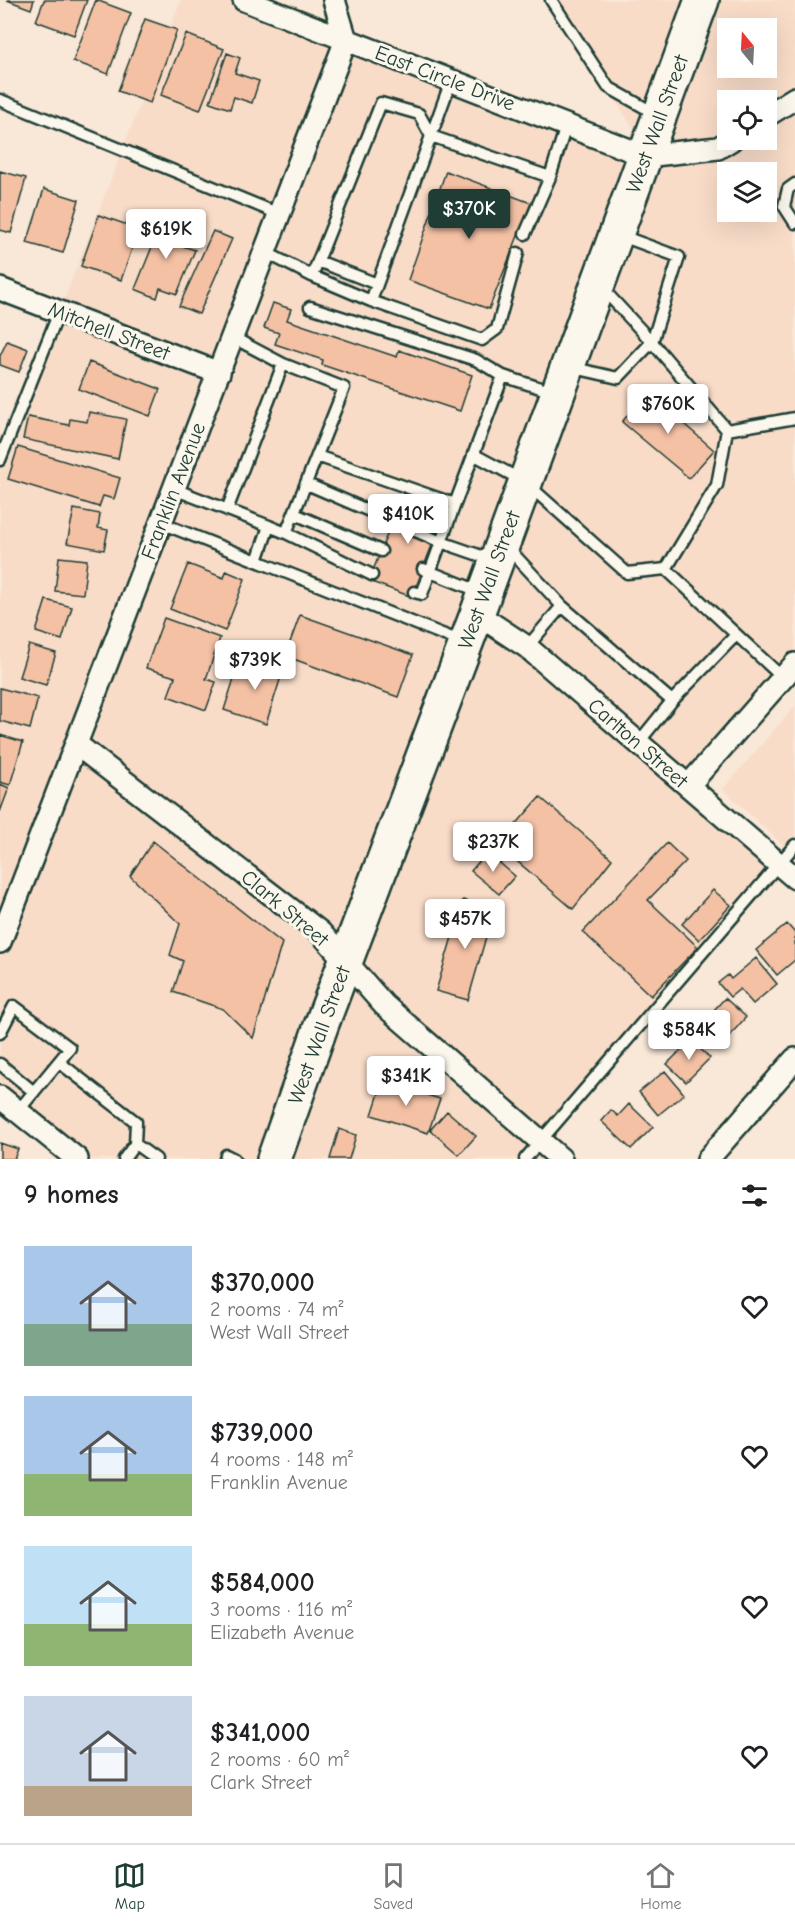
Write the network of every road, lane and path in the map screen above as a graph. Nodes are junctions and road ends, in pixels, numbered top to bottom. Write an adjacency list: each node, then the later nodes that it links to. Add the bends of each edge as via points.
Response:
1 (244, 0): 5 (street, East Circle Drive)
2 (334, 0): 5 (street)
3 (551, 0): 10 (lane, via 608,87)
4 (702, 0): 10 (main road, West Wall Street)
5 (346, 40): 6 (street, East Circle Drive); 17 (street, Franklin Avenue)
6 (451, 81): 11 (street, East Circle Drive); 12 (lane)
7 (0, 100): 17 (lane)
8 (793, 103): 9 (street)
9 (777, 111)
10 (660, 116): 14 (main road, West Wall Street)
11 (566, 126): 14 (street, East Circle Drive); 15 (lane)
12 (431, 136): 15 (lane); 23 (lane, via 419,114 381,103); 25 (lane)
13 (717, 148): 14 (street)
14 (645, 156): 20 (main road, West Wall Street)
15 (550, 177): 19 (lane)
16 (795, 184): 18 (lane, via 788,189 784,206)
17 (279, 214): 21 (street, Franklin Avenue)
18 (795, 223)
19 (525, 234)
20 (616, 234): 26 (main road, West Wall Street); 32 (lane, via 679,257)
21 (265, 252): 24 (lane); 31 (street, Franklin Avenue)
22 (518, 253): 28 (lane, via 497,329 482,340)
23 (318, 261): 24 (lane); 25 (lane)
24 (312, 276): 28 (lane)
25 (377, 284): 28 (lane)
26 (598, 284): 32 (lane); 36 (main road, West Wall Street)
27 (0, 289): 30 (street, Mitchell Street)
28 (370, 301)
29 (310, 307): 35 (lane, via 476,360)
30 (59, 312): 34 (street, Mitchell Street); 41 (lane)
31 (232, 337): 33 (lane); 34 (street, Franklin Avenue)
32 (652, 342): 36 (lane, via 618,378); 38 (lane)
33 (283, 364): 40 (lane, via 344,388); 46 (lane)
34 (219, 373): 44 (street, Franklin Avenue)
35 (503, 376): 36 (lane); 39 (lane)
36 (563, 380): 42 (main road, West Wall Street)
37 (795, 418): 38 (lane)
38 (727, 430): 55 (lane, via 717,485)
39 (473, 454): 42 (lane); 45 (lane)
40 (317, 456): 43 (lane); 45 (lane)
41 (0, 460)
42 (525, 482): 53 (main road, West Wall Street); 55 (lane, via 627,573)
43 (307, 484): 47 (lane); 51 (lane)
44 (174, 489): 46 (lane); 48 (street, Franklin Avenue)
45 (455, 504): 51 (lane)
46 (227, 510): 49 (lane)
47 (295, 514): 50 (lane); 52 (lane)
48 (161, 523): 54 (lane); 66 (street, Franklin Avenue)
49 (269, 526): 50 (lane); 54 (lane)
50 (286, 533): 57 (lane)
51 (441, 542): 53 (lane); 56 (lane)
52 (381, 551)
53 (500, 551): 59 (lane); 60 (main road, West Wall Street)
54 (257, 561): 60 (lane)
55 (666, 569): 61 (lane)
56 (426, 570): 58 (lane, via 422,594); 60 (lane)
57 (372, 575)
58 (414, 592)
59 (562, 606): 62 (lane); 64 (lane)
60 (475, 617): 62 (street, Carlton Street); 72 (main road, West Wall Street)
61 (736, 635): 63 (lane); 64 (lane)
62 (527, 647): 65 (street, Carlton Street)
63 (789, 671): 67 (street)
64 (672, 701): 65 (lane)
65 (638, 743): 67 (street, Carlton Street)
66 (76, 744): 71 (street, Franklin Avenue); 72 (street, Clark Street, via 320,932)
67 (688, 786): 69 (street, Carlton Street)
68 (795, 845): 69 (lane)
69 (778, 864): 70 (street, Carlton Street); 80 (lane)
70 (795, 878)
71 (0, 942)
72 (346, 962): 80 (street, Clark Street, via 384,1005); 87 (main road, West Wall Street)
73 (0, 1033): 75 (lane, via 14,1006 70,1048)
74 (795, 1059): 90 (street)
75 (59, 1062): 77 (lane); 81 (lane, via 136,1122)
76 (0, 1064): 77 (lane)
77 (34, 1092): 79 (lane)
78 (0, 1096): 79 (street)
79 (18, 1111): 82 (street)
80 (540, 1141): 88 (lane); 89 (street, Clark Street)
81 (135, 1144): 83 (lane); 84 (lane)
82 (77, 1159)
83 (124, 1159)
84 (156, 1159)
85 (225, 1159): 86 (lane, via 226,1155)
86 (234, 1159)
87 (274, 1159)
88 (525, 1159)
89 (561, 1159)
90 (708, 1159)

